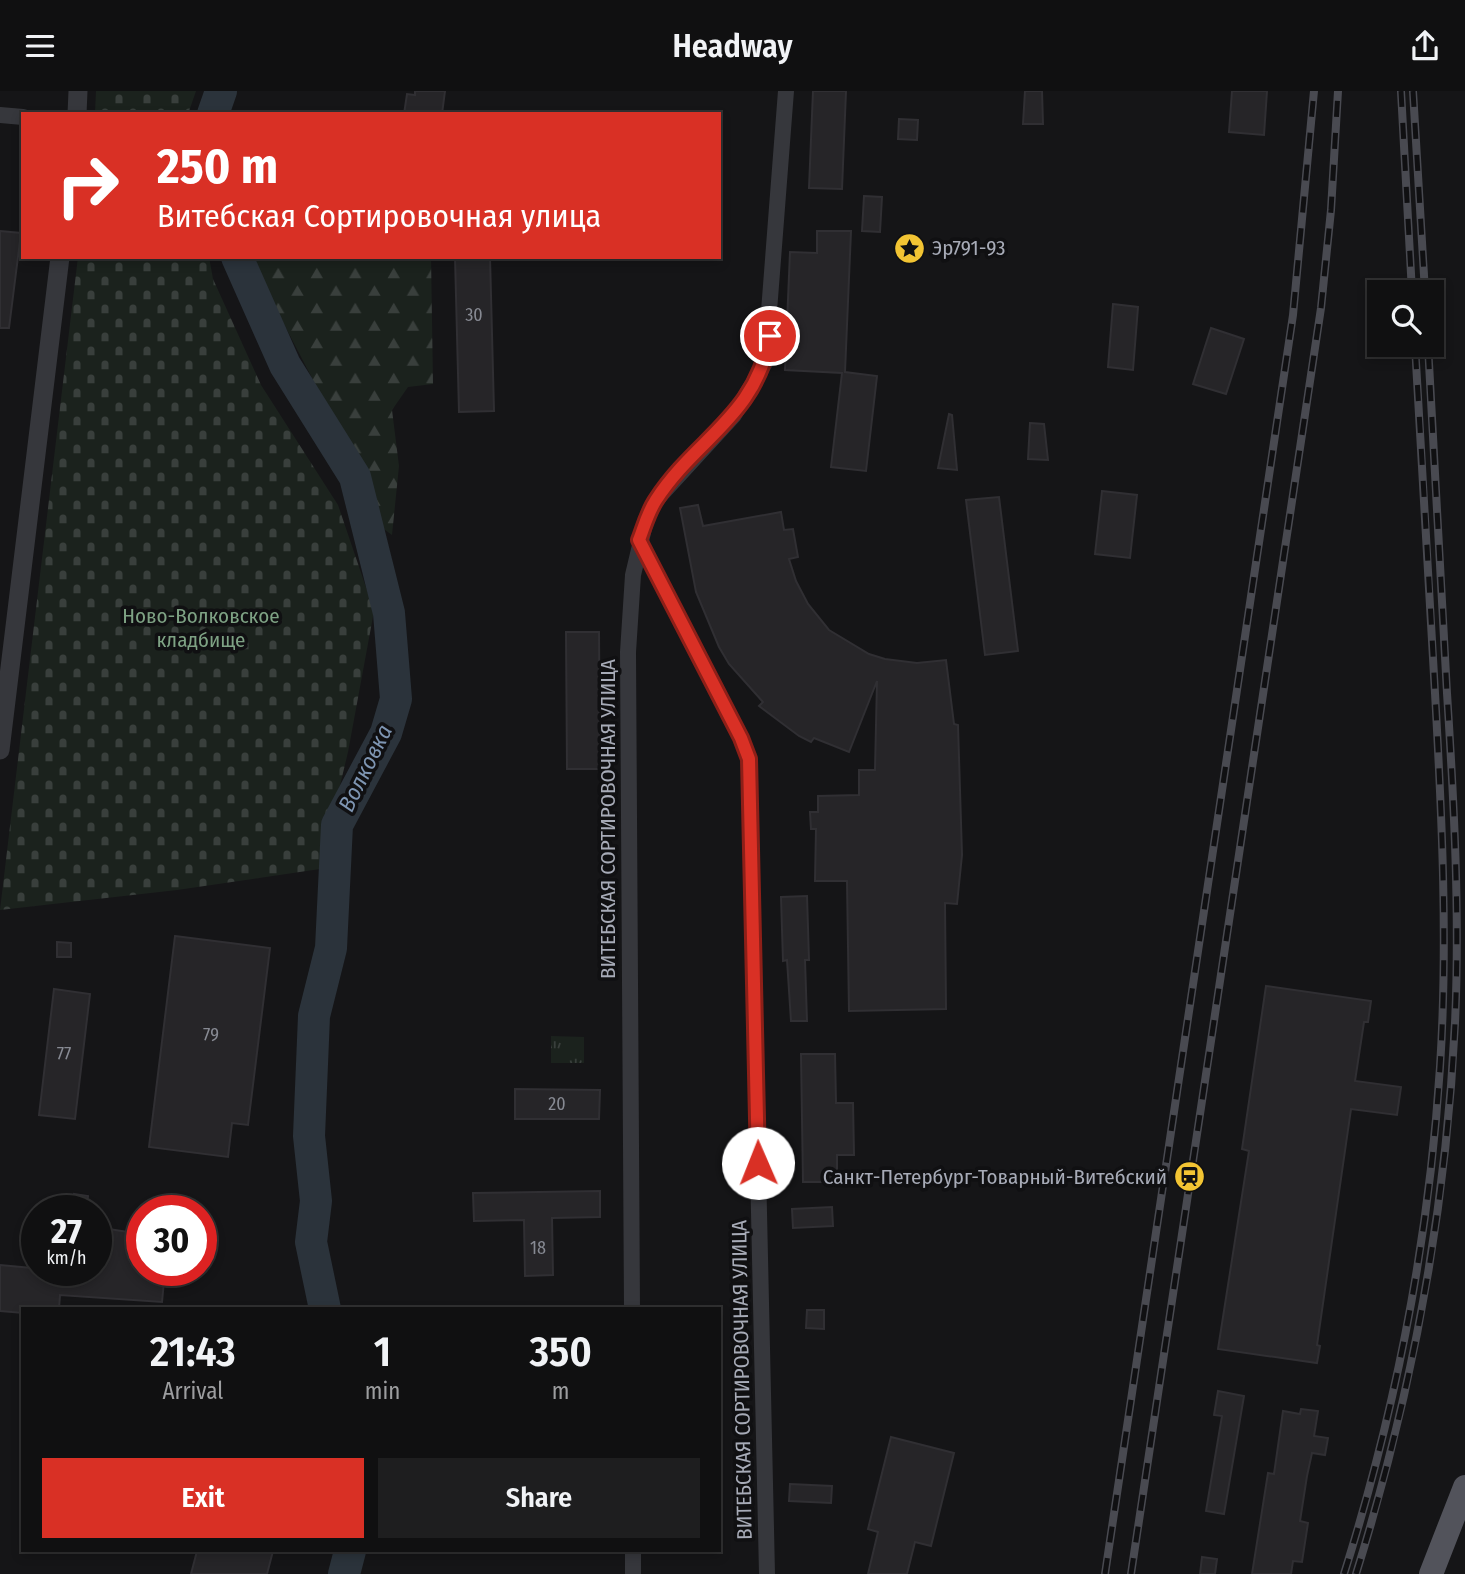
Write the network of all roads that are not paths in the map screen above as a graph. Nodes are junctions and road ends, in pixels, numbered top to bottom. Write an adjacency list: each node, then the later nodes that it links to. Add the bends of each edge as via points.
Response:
1 (78, 91): 3 (street)
2 (786, 91): 7 (street, ВИТЕБСКАЯ СОРТИРОВОЧНАЯ УЛИЦА, via 765,363 734,415 656,500)
3 (77, 112)
4 (0, 115): 5 (street)
5 (21, 117)
6 (60, 259): 8 (street)
7 (639, 540): 9 (street, ВИТЕБСКАЯ СОРТИРОВОЧНАЯ УЛИЦА, via 628,620); 13 (street, ВИТЕБСКАЯ СОРТИРОВОЧНАЯ УЛИЦА, via 749,759)
8 (0, 750)
9 (632, 1307)
10 (1465, 1487): 14 (main road)
11 (633, 1552): 12 (street)
12 (633, 1574)
13 (767, 1574)
14 (1432, 1574)

